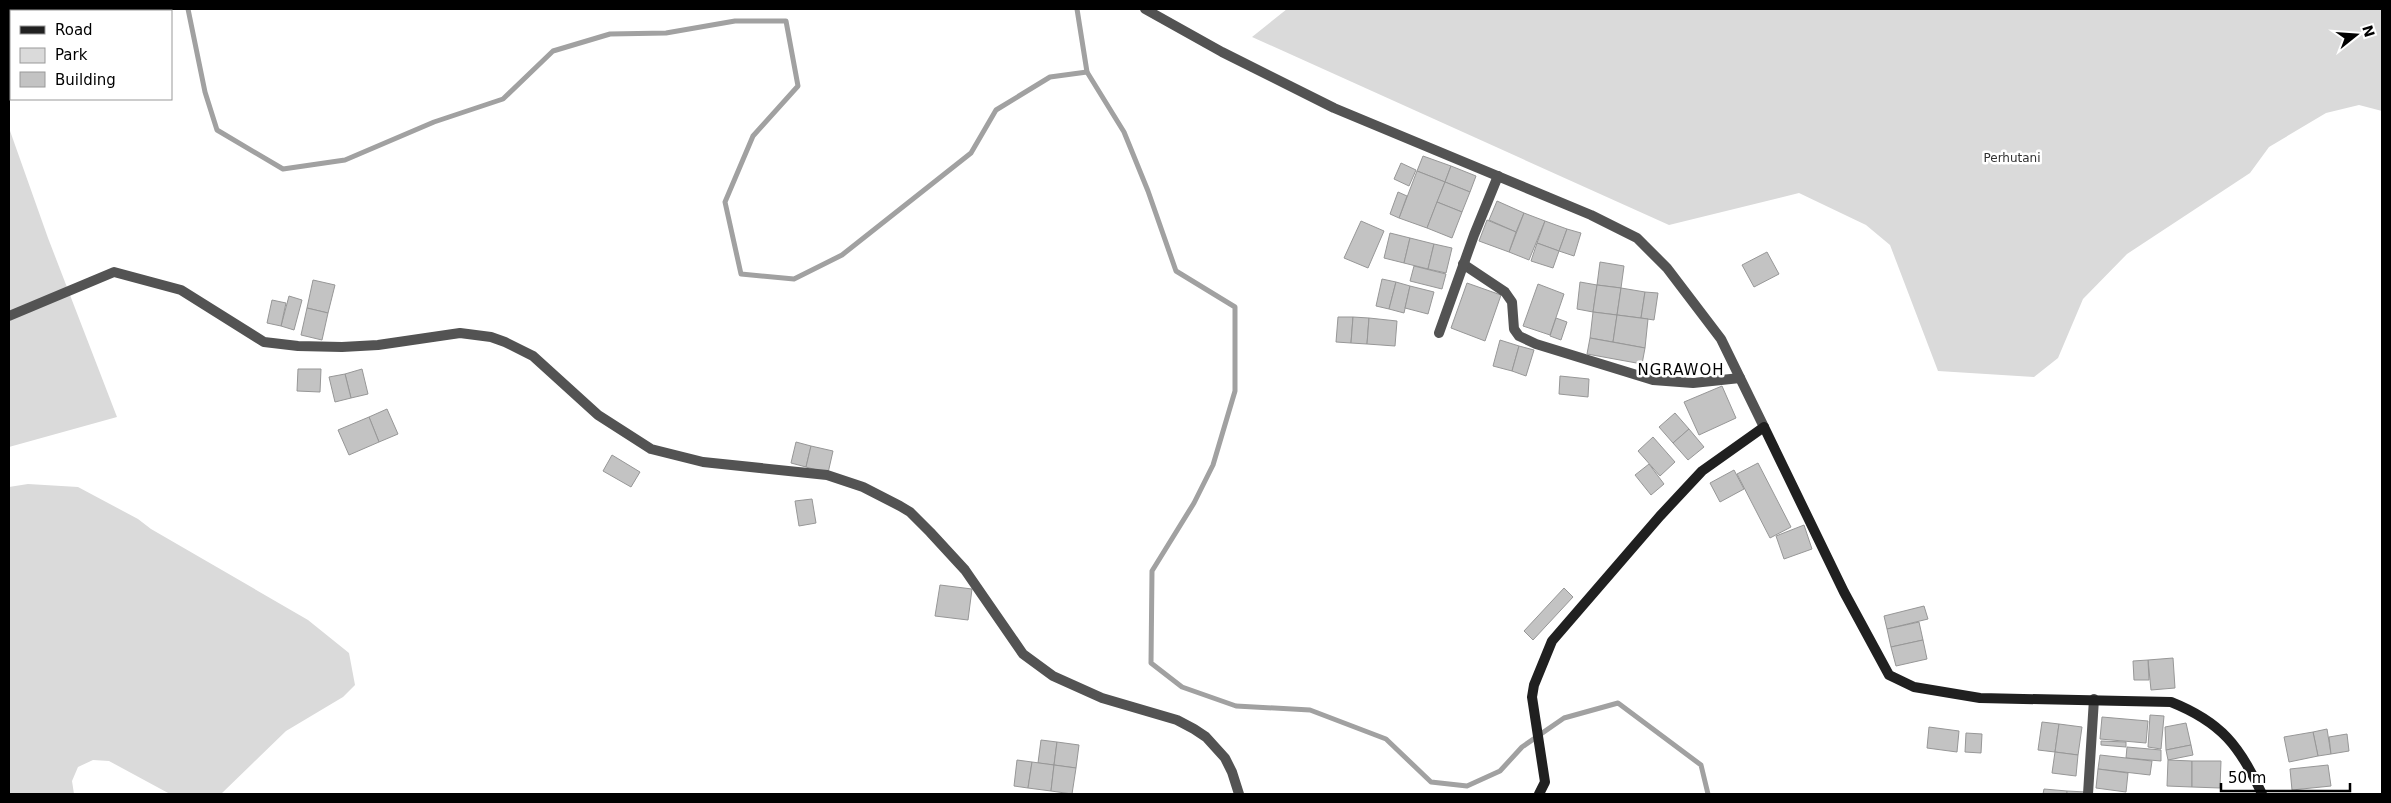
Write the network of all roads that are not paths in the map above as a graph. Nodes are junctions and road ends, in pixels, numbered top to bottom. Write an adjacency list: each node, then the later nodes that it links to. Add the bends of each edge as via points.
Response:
1 (1145, 9): 2 (street, via 1334,108)
2 (1498, 176): 3 (street); 6 (street, via 1637,238 1667,268 1721,340)
3 (1464, 264): 5 (street); 6 (street, via 1505,292 1512,302 1514,328 1519,336 1536,344 1653,380 1693,383)
4 (9, 316): 9 (street, via 114,272 181,290 264,342 298,346 378,345 460,333 505,342 533,356 598,415 651,449 703,462 827,475 862,487 900,506 930,532 965,570 1023,654 1053,676 1102,698 1177,720 1194,729 1225,758)
5 (1439, 333)
6 (1740, 378): 7 (street)
7 (1764, 427): 8 (street, via 1844,592 1889,675 1914,687 1980,698); 10 (street, via 1702,471 1552,641 1532,697 1545,782)
8 (2094, 699): 11 (street); 12 (street, via 2171,702 2196,712 2232,742)
9 (1238, 791)
10 (1539, 794)
11 (2088, 794)
12 (2262, 794)

